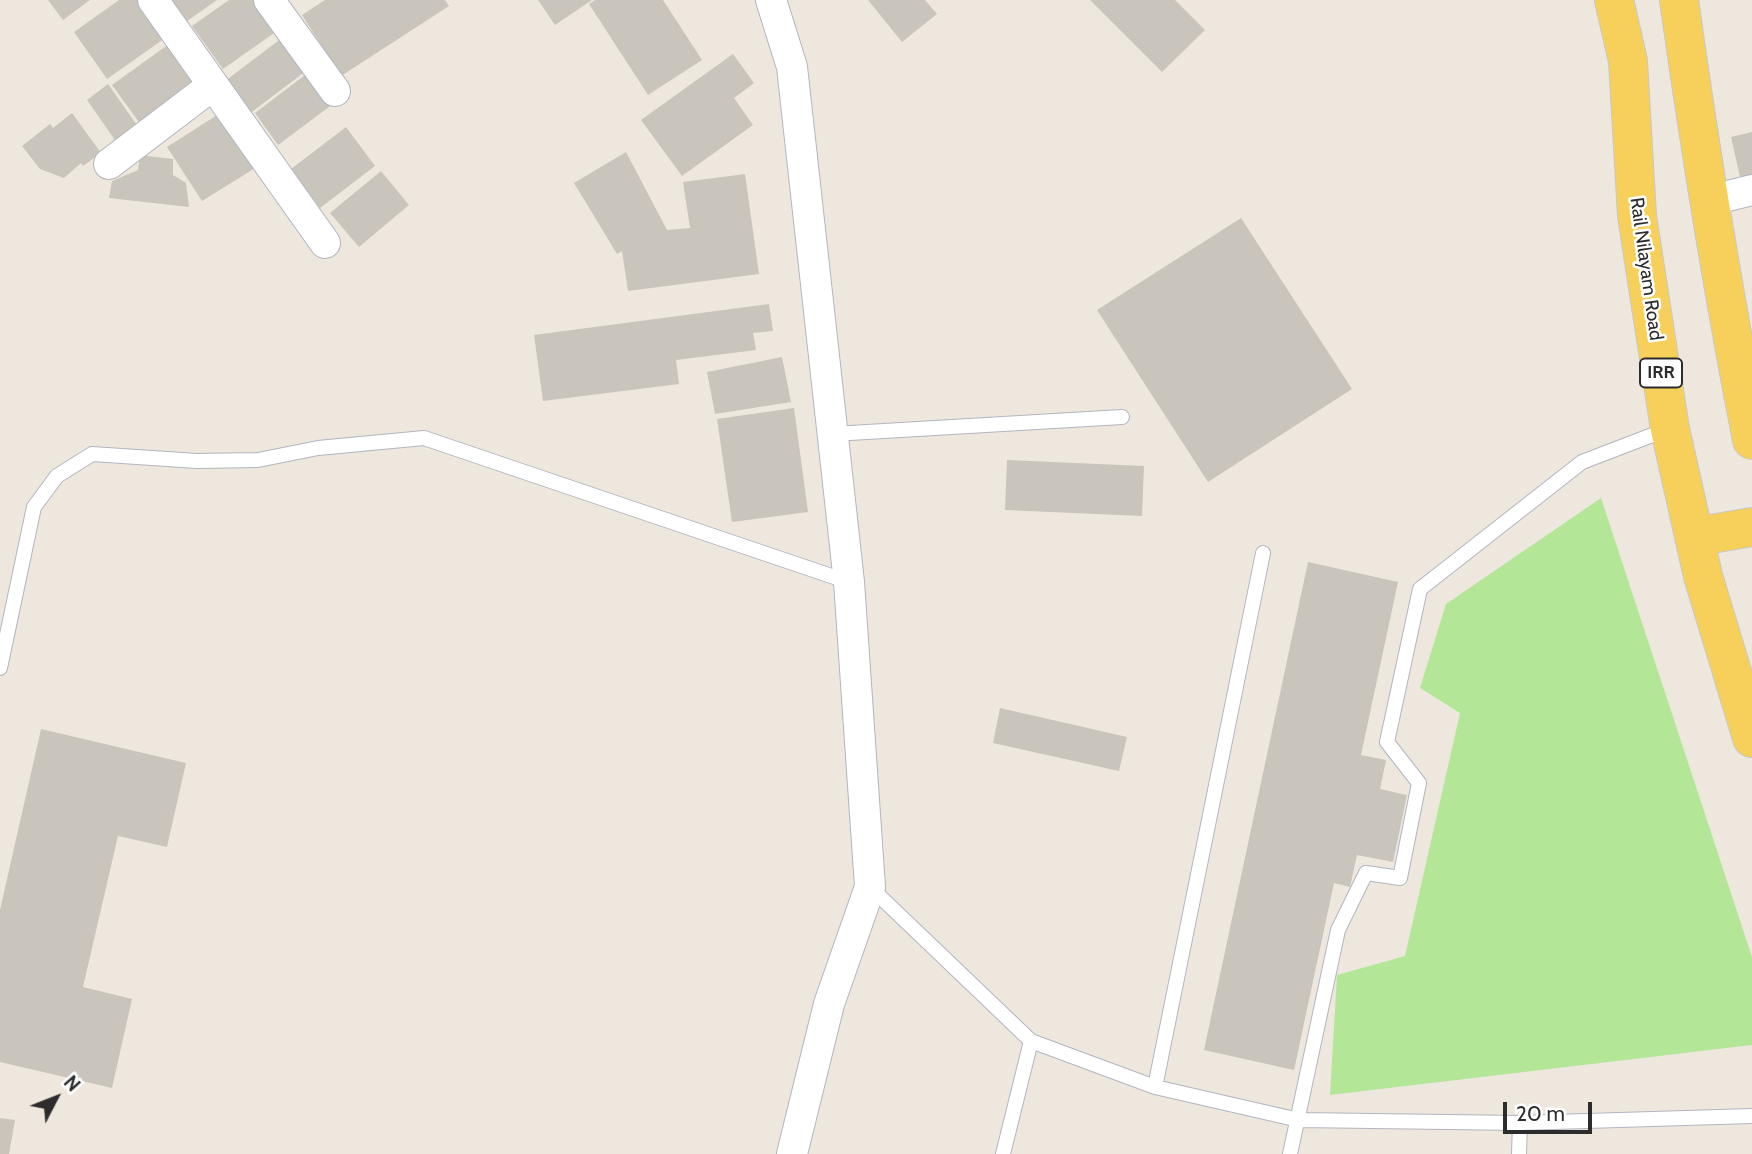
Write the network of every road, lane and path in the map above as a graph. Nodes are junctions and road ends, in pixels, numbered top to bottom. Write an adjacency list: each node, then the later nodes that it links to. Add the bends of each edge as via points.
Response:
1 (153, 0): 6 (street)
2 (269, 0): 7 (street)
3 (771, 0): 15 (street, via 792,67)
4 (1614, 0): 14 (main road, Rail Nilayam Road / IRR, via 1628,61 1637,216)
5 (1679, 0): 10 (main road)
6 (213, 85): 8 (street); 11 (street)
7 (335, 91)
8 (110, 164)
9 (1752, 190): 10 (street)
10 (1707, 201): 12 (main road)
11 (325, 243)
12 (1742, 343): 16 (main road)
13 (1122, 416): 15 (lane)
14 (1670, 429): 18 (main road, Rail Nilayam Road / IRR); 27 (lane, via 1582,462 1420,589 1387,742 1419,783 1400,878 1366,873 1338,930)
15 (833, 434): 20 (street)
16 (1752, 440)
17 (1752, 527): 18 (main road)
18 (1694, 537): 22 (main road, Rail Nilayam Road / IRR)
19 (1263, 553): 25 (lane)
20 (849, 582): 21 (lane, via 424,438 318,448 258,460 92,454 57,475 34,507); 23 (street)
21 (0, 668)
22 (1752, 738)
23 (870, 887): 24 (lane); 29 (street, via 829,1004)
24 (1031, 1041): 25 (lane); 30 (lane)
25 (1155, 1087): 27 (lane)
26 (1752, 1116): 28 (lane)
27 (1299, 1120): 28 (lane); 31 (lane)
28 (1520, 1123): 32 (lane)
29 (792, 1154)
30 (1003, 1154)
31 (1290, 1154)
32 (1519, 1154)

